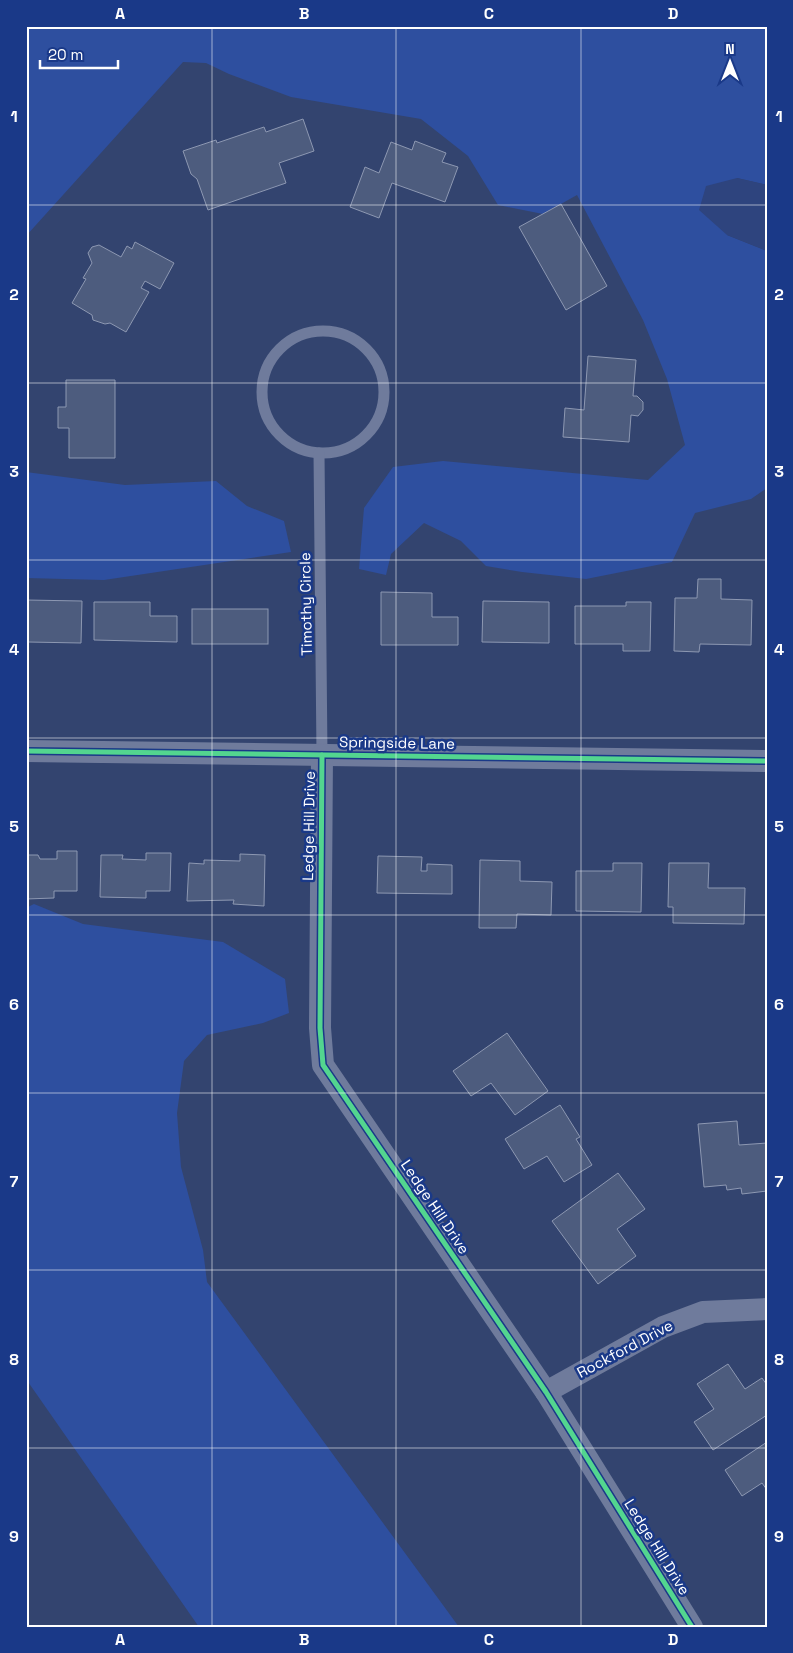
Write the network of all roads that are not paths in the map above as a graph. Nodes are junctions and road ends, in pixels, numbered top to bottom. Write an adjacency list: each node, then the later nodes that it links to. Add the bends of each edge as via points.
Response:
1 (319, 453): 1 (lane, via 298,448 281,437 262,408 262,379 284,344 303,334 324,331 343,334 360,343 374,358 382,376 384,394 380,414 371,431 356,444 338,452); 3 (lane, Timothy Circle)
2 (26, 751): 3 (street, Springside Lane)
3 (322, 755): 4 (street, Springside Lane); 6 (street, Ledge Hill Drive, via 320,1028 323,1065)
4 (767, 760)
5 (767, 1309): 6 (street, Rockford Drive, via 703,1312 663,1327)
6 (546, 1392): 7 (street, Ledge Hill Drive)
7 (692, 1627)

